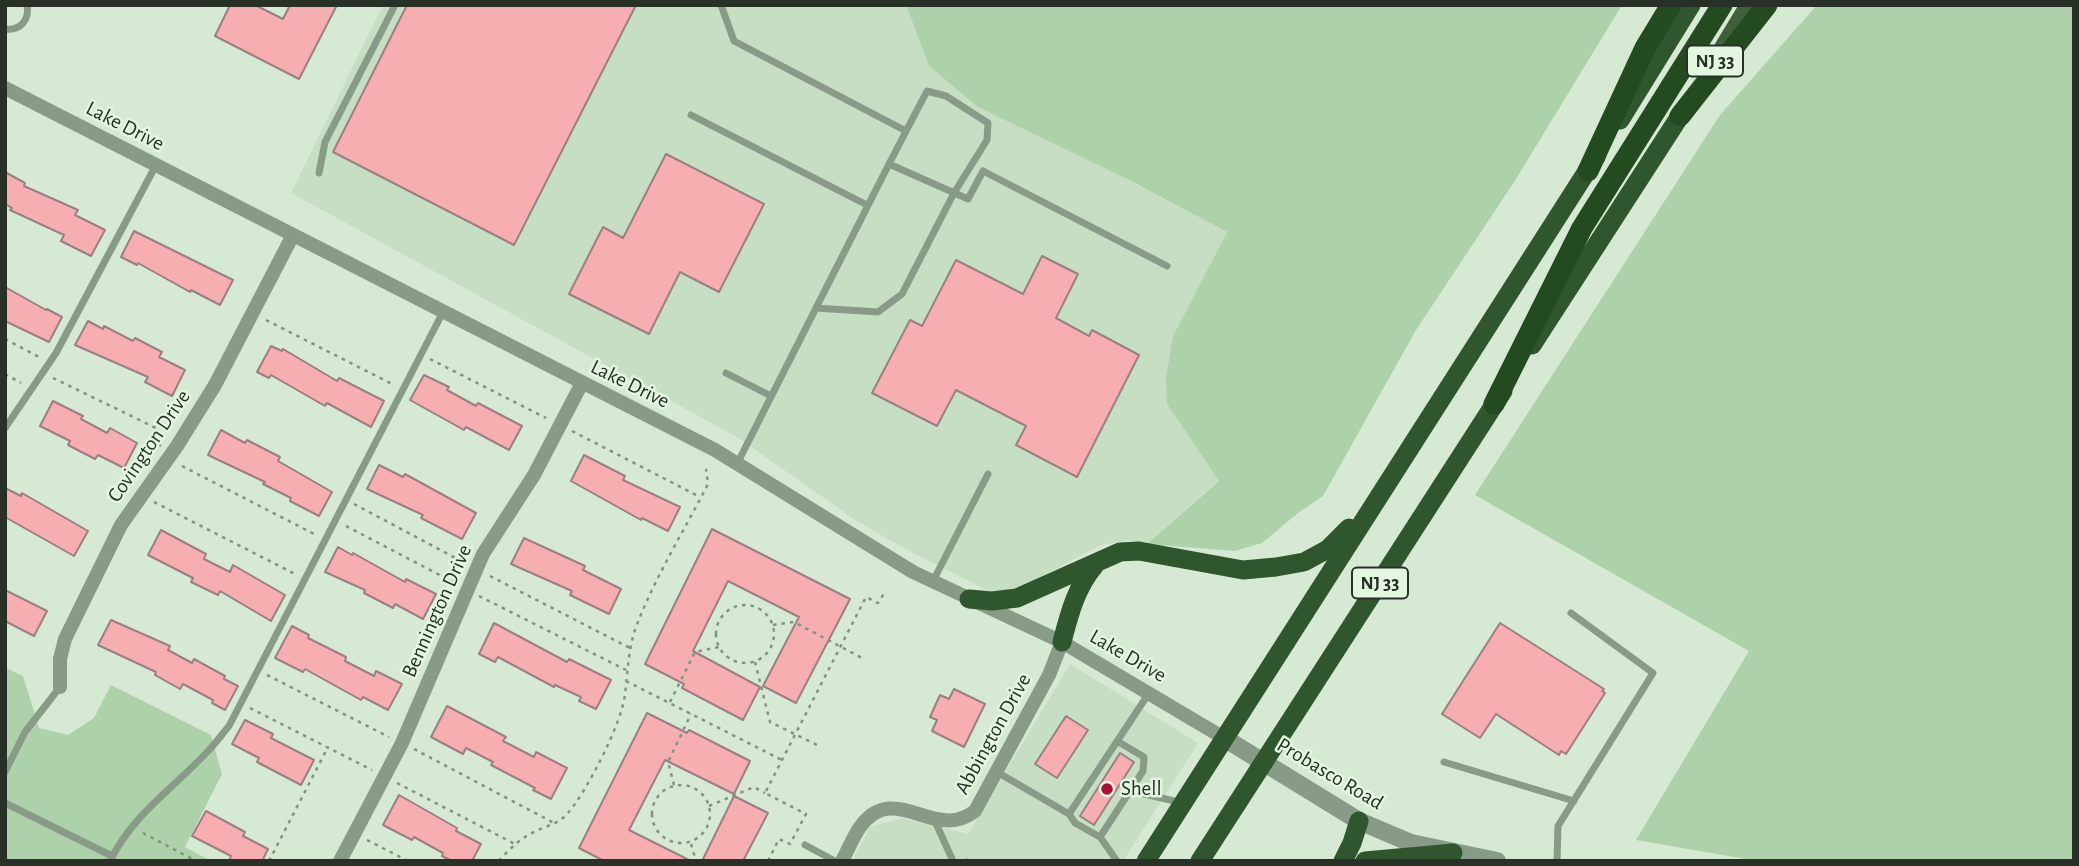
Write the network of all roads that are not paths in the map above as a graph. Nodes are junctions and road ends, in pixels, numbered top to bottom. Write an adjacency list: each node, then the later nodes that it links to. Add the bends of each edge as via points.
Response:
1 (27, 5): 9 (lane, via 24,23)
2 (395, 5): 17 (lane, via 325,142)
3 (721, 5): 13 (lane, via 734,41)
4 (1671, 5): 16 (highway, via 1645,48)
5 (1691, 5): 16 (highway, NJ 33)
6 (1722, 5): 27 (highway, via 1582,228)
7 (1749, 5): 12 (main road, NJ 33)
8 (1767, 5): 12 (highway)
9 (5, 29)
10 (5, 88): 15 (street, Lake Drive)
11 (691, 115): 19 (lane)
12 (1680, 116): 27 (highway, NJ 33)
13 (906, 131): 14 (lane); 18 (lane, via 927,91 946,96 988,123 987,140)
14 (889, 164): 18 (lane); 19 (lane)
15 (156, 165): 20 (street, Lake Drive); 28 (lane, via 56,353)
16 (1588, 171): 31 (highway, NJ 33)
17 (319, 173)
18 (954, 193): 21 (lane, via 968,199 983,171); 22 (lane, via 902,294 878,312)
19 (867, 205): 22 (lane)
20 (293, 235): 23 (street, Lake Drive); 37 (street, Covington Drive, via 215,386 121,525 65,639)
21 (1167, 266)
22 (816, 308): 26 (lane)
23 (443, 312): 25 (street, Lake Drive); 55 (lane, via 229,726 208,752 147,808)
24 (726, 373): 26 (lane)
25 (582, 383): 29 (street, Lake Drive); 56 (street, Bennington Drive, via 534,475 484,554 402,743)
26 (771, 396): 29 (lane)
27 (1494, 404): 41 (highway, NJ 33)
28 (5, 428)
29 (737, 464): 33 (street, Lake Drive)
30 (988, 474): 33 (lane)
31 (1372, 506): 32 (highway, via 1328,549 1304,562 1244,570 1139,551); 39 (highway, NJ 33)
32 (1100, 559): 34 (highway, via 1017,598); 36 (highway, via 1075,598)
33 (933, 582): 34 (street, Lake Drive)
34 (969, 599): 36 (street, Lake Drive)
35 (1571, 612): 46 (lane, via 1653,673)
36 (1062, 642): 38 (street, Lake Drive); 44 (street, Abbington Drive)
37 (61, 687): 43 (lane, via 25,732)
38 (1150, 692): 39 (street, Lake Drive); 40 (lane)
39 (1224, 738): 41 (street, Probasco Road); 48 (highway, NJ 33)
40 (1117, 741): 45 (lane, via 1144,757 1143,771); 49 (lane)
41 (1265, 762): 51 (street, Probasco Road); 62 (highway, NJ 33)
42 (1444, 762): 46 (lane)
43 (5, 772)
44 (997, 772): 49 (lane); 50 (street, Abbington Drive, via 981,803 966,818 954,822)
45 (1131, 791): 48 (lane); 52 (lane)
46 (1574, 801): 66 (lane, via 1558,826)
47 (5, 803): 55 (lane)
48 (1184, 803): 61 (highway, NJ 33)
49 (1069, 814): 52 (lane, via 1075,823)
50 (934, 819): 58 (street, Abbington Drive, via 908,810 880,811 859,828); 59 (lane)
51 (1359, 821): 54 (street, Probasco Road); 63 (highway)
52 (1100, 837): 60 (lane)
53 (805, 845): 57 (lane)
54 (1453, 853): 64 (highway); 65 (street, Probasco Road)
55 (111, 859)
56 (340, 861)
57 (835, 861)
58 (842, 861)
59 (953, 861)
60 (1116, 861)
61 (1146, 861)
62 (1200, 861)
63 (1343, 861)
64 (1365, 861)
65 (1497, 861)
66 (1557, 861)

